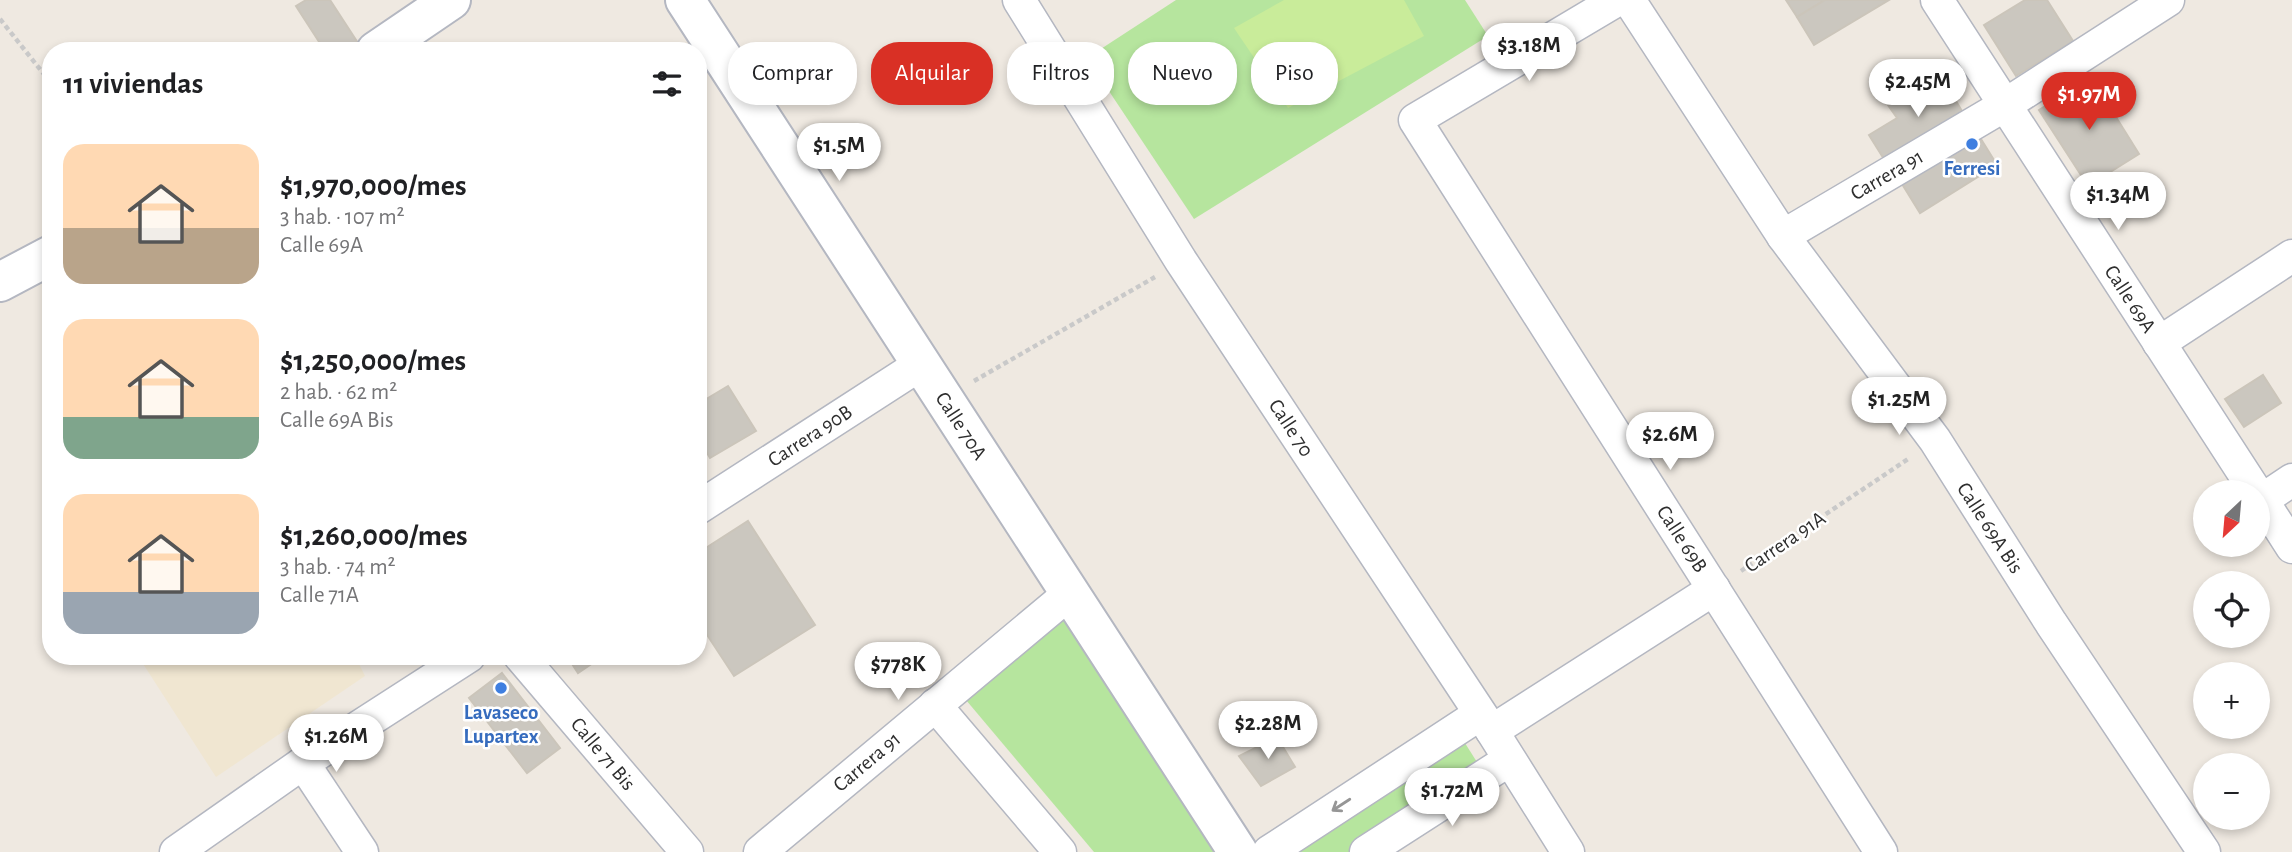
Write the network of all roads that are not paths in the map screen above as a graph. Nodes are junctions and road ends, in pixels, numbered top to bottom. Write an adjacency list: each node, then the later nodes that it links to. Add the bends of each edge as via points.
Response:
1 (452, 0): 8 (street)
2 (685, 0): 15 (street, Calle 70A)
3 (1019, 0): 27 (street, Calle 70, via 1181,261)
4 (1617, 0): 22 (street, Calle 69B, via 1415,120)
5 (1629, 0): 10 (street, Calle 69A Bis)
6 (1937, 0): 9 (street, Calle 69A)
7 (2168, 0): 9 (street, Carrera 91)
8 (397, 42)
9 (2005, 106): 10 (street, Carrera 91); 14 (street, Calle 69A)
10 (1783, 236): 40 (street, Calle 69A Bis, via 1935,440)
11 (2292, 256): 14 (street)
12 (42, 260): 13 (street)
13 (0, 282)
14 (2159, 343): 16 (street, Calle 69A)
15 (921, 364): 19 (street, Carrera 90B); 23 (street, Calle 70A)
16 (2248, 480)
17 (2292, 480): 18 (street)
18 (2270, 490)
19 (707, 501)
20 (2270, 513): 21 (street, Calle 69A)
21 (2292, 547)
22 (1714, 589): 27 (street); 39 (street, Calle 69B)
23 (1070, 593): 26 (street, Carrera 91); 35 (street, Calle 70A)
24 (455, 665): 29 (street)
25 (528, 665): 32 (street, Calle 71 Bis)
26 (935, 705): 33 (street, Carrera 91); 34 (street)
27 (1486, 723): 28 (street, Calle 70); 36 (street, one-way to 36)
28 (1509, 760): 37 (street); 38 (street, Calle 70)
29 (303, 763): 30 (street); 31 (street)
30 (176, 852)
31 (362, 852)
32 (687, 852)
33 (760, 852)
34 (1060, 852)
35 (1238, 852)
36 (1269, 852)
37 (1366, 852)
38 (1568, 852)
39 (1881, 852)
40 (2204, 852)

